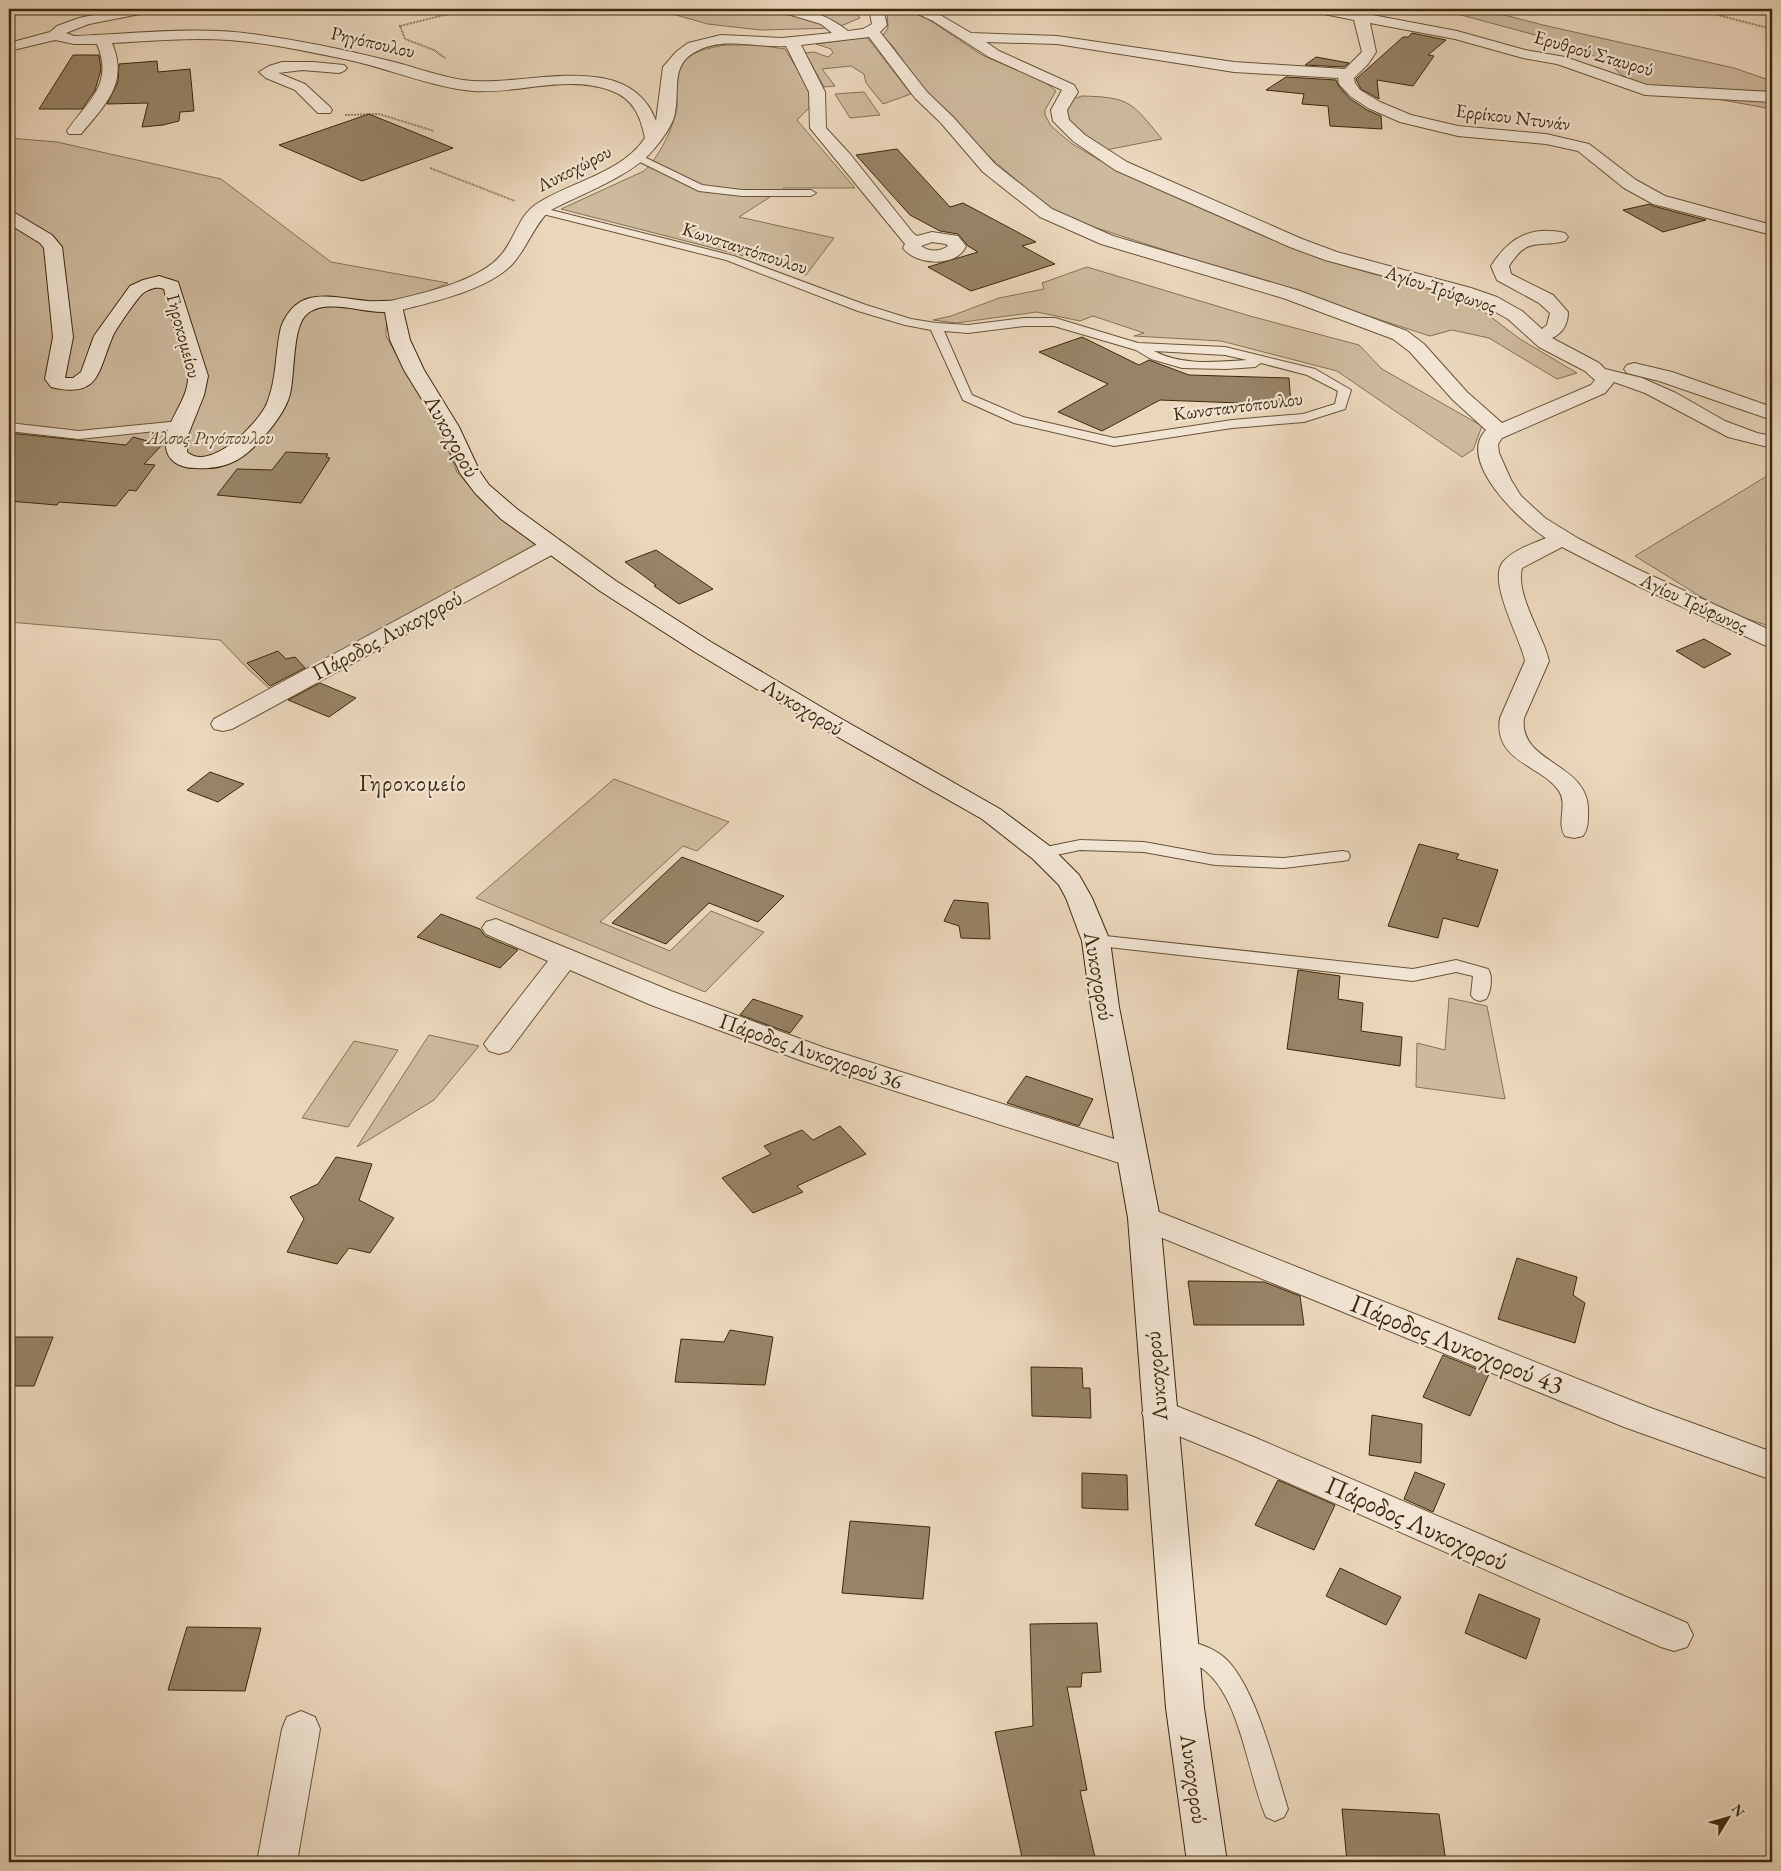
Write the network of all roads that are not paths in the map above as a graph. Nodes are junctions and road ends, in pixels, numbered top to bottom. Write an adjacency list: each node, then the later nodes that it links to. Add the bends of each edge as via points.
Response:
1 (145, 9): 8 (street, via 91,20 59,30)
2 (786, 9): 9 (street, via 826,21)
3 (876, 9): 7 (street, via 881,24)
4 (919, 9): 10 (street, Αγίου Τρύφωνος)
5 (1319, 9): 6 (street, Ερυθρού Σταυρού)
6 (1361, 17): 15 (street, via 1369,52); 16 (street, Ερυθρού Σταυρού, via 1457,35 1523,54 1560,60 1640,89)
7 (872, 31): 9 (street, Λυκοχώρου); 34 (street, via 920,95 989,168 1046,213 1107,240 1290,294 1400,335)
8 (57, 34): 11 (street, Ρηγόπουλου, via 70,39); 13 (street)
9 (845, 36): 12 (street, Λυκοχώρου)
10 (968, 37): 15 (street, via 1057,40 1234,67); 29 (street, Αγίου Τρύφωνος, via 994,54 1066,86 1070,92 1058,113 1064,125 1086,144 1130,171 1331,256 1490,301 1515,315)
11 (103, 39): 14 (street, Ρηγόπουλου, via 238,37); 18 (street, via 112,67 110,77 100,98)
12 (791, 41): 19 (street, Λυκοχώρου, via 721,40 693,47 671,67 667,116); 26 (street, via 817,92 818,128)
13 (9, 47)
14 (402, 68): 17 (street, via 292,67 267,72 300,87); 19 (street, Ρηγόπουλου, via 481,86 573,80 610,84 638,100)
15 (1348, 74): 24 (street, Ερρίκου Ντυνάν, via 1347,84 1355,93 1406,119 1458,131 1546,139 1583,147 1626,181 1659,200)
16 (1772, 97)
17 (324, 110)
18 (75, 131)
19 (653, 139): 20 (street, Λυκοχώρου)
20 (638, 157): 21 (lane, via 699,188 742,193); 22 (street, Λυκοχώρου)
21 (811, 193)
22 (539, 210): 27 (street, Λυκοχώρου, via 508,259 490,274 439,296); 28 (lane, Κωνσταντόπουλου, via 730,258 877,313)
23 (9, 217): 32 (street, Γηροκομείου, via 46,239 53,247 63,337 54,378 58,383 86,380 103,336 136,290 156,282 172,286 198,376 198,386)
24 (1772, 230)
25 (1559, 237): 29 (street, via 1526,239 1500,266 1506,279 1546,299 1559,312 1552,332)
26 (914, 242)
27 (393, 306): 32 (street, Γηροκομείου, via 365,306 333,300 300,309 292,321 277,404 232,456 208,462 186,461 176,450); 37 (street, Λυκοχορού, via 400,340 414,370 449,427 473,479 503,509)
28 (936, 327): 28 (lane, Κωνσταντόπουλου, via 967,397 1019,420 1114,442 1232,424 1304,418 1341,406 1345,390 1311,372 1268,362 1176,364 1137,347 1047,322 975,329)
29 (1538, 337): 30 (street, Αγίου Τρύφωνος)
30 (1599, 372): 31 (street, via 1618,368 1642,370); 34 (street, via 1604,382 1594,391); 35 (street, Αγίου Τρύφωνος, via 1635,382 1724,428)
31 (1772, 414)
32 (180, 425): 33 (lane, via 79,435)
33 (9, 426)
34 (1500, 431): 36 (street, Αγίου Τρύφωνος, via 1491,436 1487,445 1505,489 1519,506)
35 (1772, 442)
36 (1563, 538): 38 (street, Αγίου Τρύφωνος, via 1628,573); 40 (street, via 1518,560 1510,569 1512,592 1537,661 1511,724 1513,736 1523,750 1560,779 1573,794)
37 (551, 546): 39 (street, Πάροδος Λυκοχορού); 41 (street, Λυκοχορού, via 703,647 991,814)
38 (1772, 640)
39 (223, 724)
40 (1574, 830)
41 (1042, 853): 42 (lane, via 1080,845 1144,847 1215,860 1284,864); 44 (street, Λυκοχορού, via 1070,881)
42 (1342, 856)
43 (496, 928): 45 (street, Πάροδος Λυκοχορού 36)
44 (1096, 941): 46 (lane, via 1413,975 1456,966 1482,973); 48 (street, Λυκοχορού)
45 (564, 958): 47 (street); 48 (street, Πάροδος Λυκοχορού 36, via 815,1055)
46 (1480, 995)
47 (499, 1044)
48 (1132, 1156): 49 (street, Λυκοχορού)
49 (1144, 1218): 50 (street, Λυκοχορού); 51 (street, Πάροδος Λυκοχορού 43, via 1636,1417)
50 (1159, 1413): 52 (street, Πάροδος Λυκοχορού); 53 (street, Λυκοχορού)
51 (1772, 1466)
52 (1674, 1635)
53 (1180, 1650): 55 (lane, via 1204,1656 1228,1679 1248,1725); 57 (street, Λυκοχορού)
54 (301, 1729): 56 (street)
55 (1275, 1810)
56 (277, 1862)
57 (1206, 1862)

